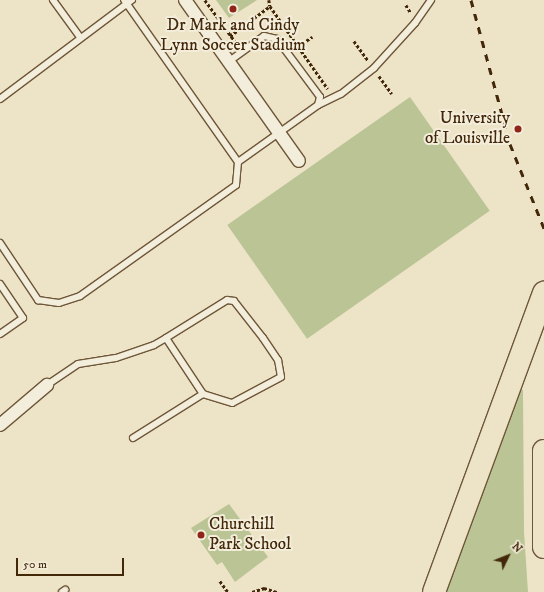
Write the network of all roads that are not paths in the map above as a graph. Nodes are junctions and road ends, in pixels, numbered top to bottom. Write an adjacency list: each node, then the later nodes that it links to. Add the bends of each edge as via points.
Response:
1 (53, 0): 5 (lane)
2 (185, 0): 6 (street)
3 (431, 0): 8 (lane, via 374,68 341,94)
4 (128, 1): 5 (lane); 11 (lane)
5 (80, 37): 7 (lane)
6 (228, 62): 8 (lane, via 264,36 277,38 317,91 320,101); 9 (street)
7 (0, 99)
8 (318, 105): 9 (lane)
9 (279, 133): 10 (street); 11 (lane)
10 (299, 161)
11 (238, 162): 12 (lane, via 236,185 80,296 66,301 59,303 38,300)
12 (0, 243)
13 (0, 284): 15 (lane, via 23,318)
14 (544, 293): 23 (highway)
15 (0, 334)
16 (166, 338): 17 (lane, via 154,345 116,358 78,364); 18 (lane); 18 (lane, via 227,300 234,301 278,360 282,377 232,403)
17 (47, 386): 19 (street)
18 (203, 394): 20 (lane)
19 (0, 425)
20 (133, 438)
21 (544, 451): 22 (highway)
22 (544, 547)
23 (434, 592)

